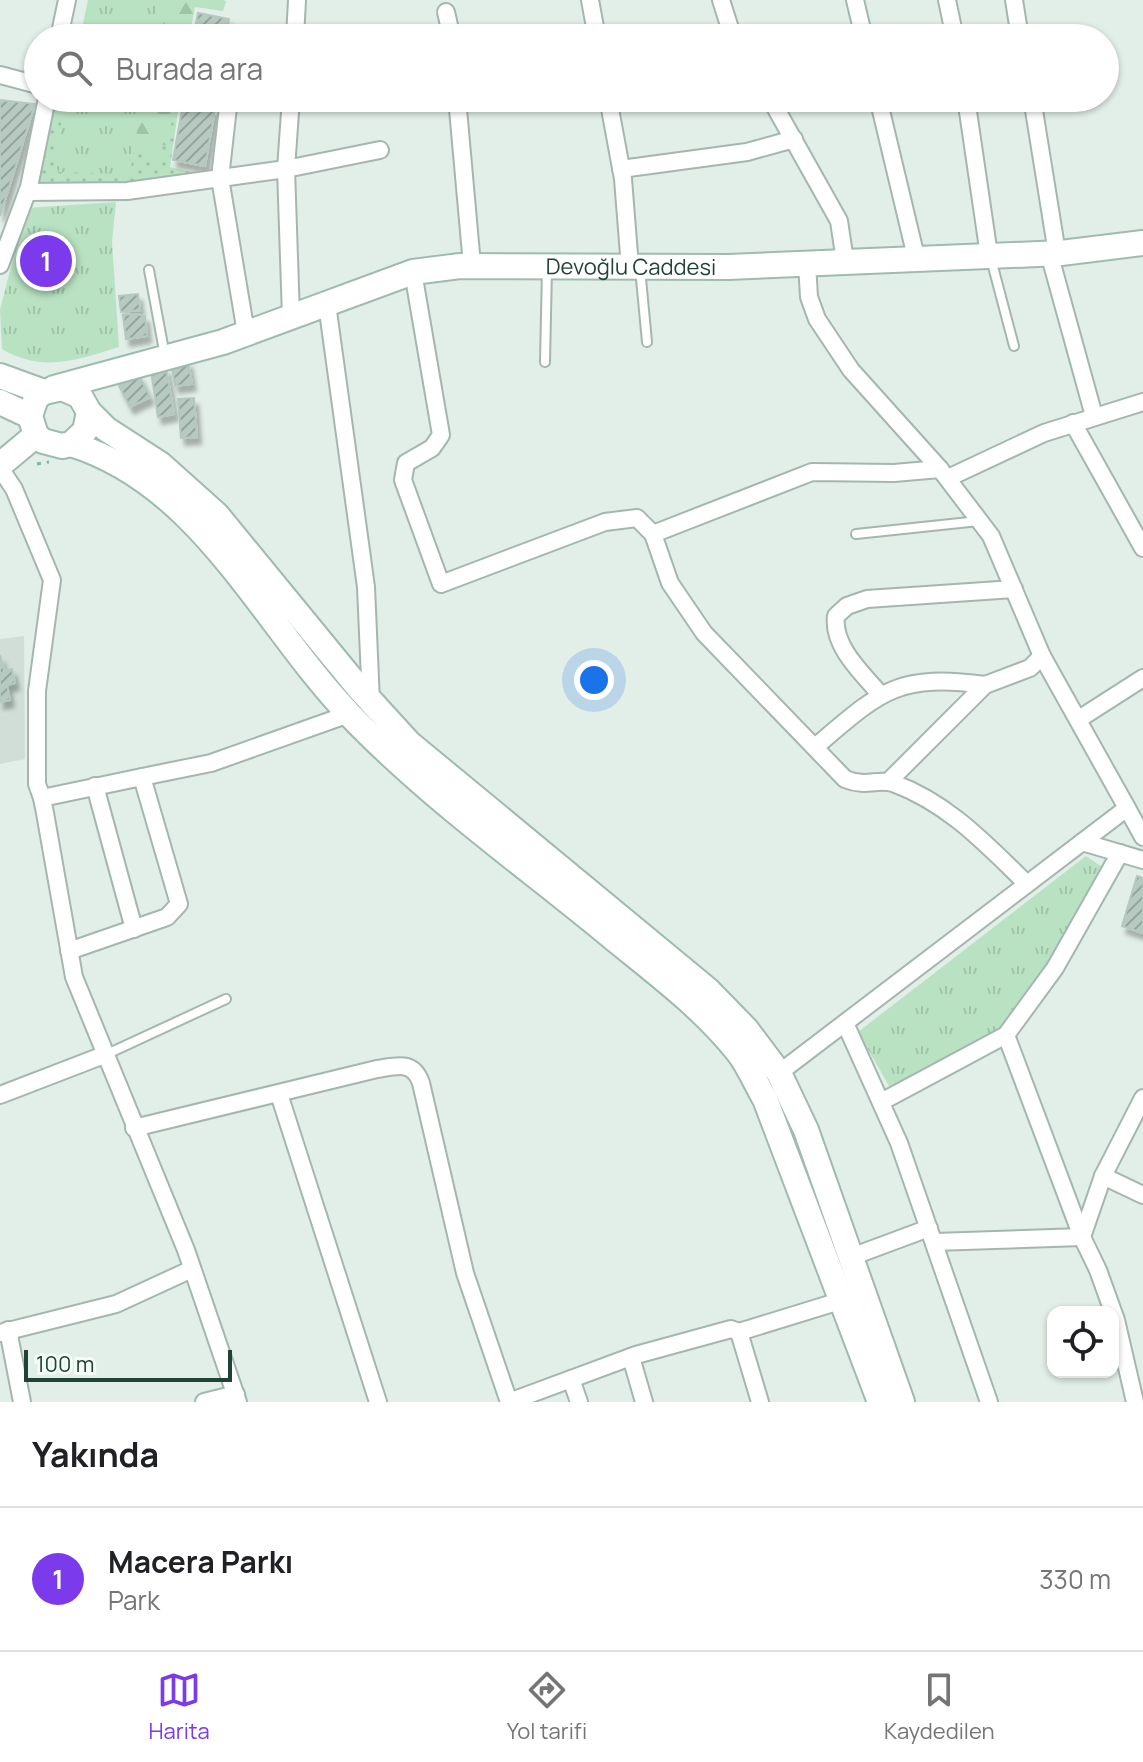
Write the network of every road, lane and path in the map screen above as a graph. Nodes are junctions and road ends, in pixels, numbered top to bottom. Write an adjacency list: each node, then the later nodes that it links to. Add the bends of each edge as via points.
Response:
1 (67, 0): 9 (street)
2 (297, 0): 10 (street)
3 (590, 0): 12 (street)
4 (721, 0): 13 (street)
5 (855, 0): 14 (street)
6 (947, 0): 15 (street)
7 (1014, 0): 16 (street)
8 (446, 12): 11 (street)
9 (62, 24)
10 (296, 24)
11 (449, 24)
12 (594, 24)
13 (729, 24)
14 (861, 24)
15 (952, 24)
16 (1018, 24)
17 (0, 75): 18 (street)
18 (24, 81)
19 (44, 112): 33 (street)
20 (227, 112): 32 (street)
21 (290, 112): 30 (street)
22 (458, 112): 41 (street)
23 (611, 112): 31 (street)
24 (778, 112): 28 (street)
25 (881, 112): 37 (street)
26 (968, 112): 36 (street)
27 (1034, 112): 35 (street)
28 (794, 139): 31 (street, via 747,152); 38 (street, via 839,221)
29 (380, 150): 30 (street)
30 (286, 169): 32 (street); 47 (street)
31 (621, 169): 43 (street)
32 (220, 178): 33 (street, via 127,191); 48 (street)
33 (27, 192): 40 (street)
34 (1143, 243): 35 (street, Devoğlu Caddesi)
35 (1053, 253): 36 (street, Devoğlu Caddesi); 59 (street)
36 (989, 255): 37 (street, Devoğlu Caddesi); 50 (lane)
37 (916, 257): 38 (street, Devoğlu Caddesi)
38 (845, 261): 39 (street, Devoğlu Caddesi)
39 (807, 263): 43 (street, Devoğlu Caddesi); 64 (street, via 809,297 826,332 881,406)
40 (0, 265)
41 (472, 265): 42 (street, Devoğlu Caddesi); 45 (street, Devoğlu Caddesi)
42 (547, 265): 43 (street, Devoğlu Caddesi); 52 (lane)
43 (635, 267): 49 (lane)
44 (149, 270): 51 (lane)
45 (413, 272): 46 (street, Devoğlu Caddesi); 66 (street, via 441,435 432,448 406,463 403,480 441,584 623,517 637,518)
46 (327, 304): 47 (street, Devoğlu Caddesi); 74 (street, via 366,587)
47 (291, 317): 48 (street, Devoğlu Caddesi)
48 (246, 333): 51 (street, Devoğlu Caddesi)
49 (647, 342)
50 (1014, 346)
51 (165, 358): 53 (street, Devoğlu Caddesi)
52 (545, 362)
53 (134, 366): 55 (street, Devoğlu Caddesi); 58 (street, via 100,387)
54 (0, 376): 55 (street)
55 (48, 390): 58 (street, via 72,390); 61 (street, via 32,407)
56 (0, 402): 61 (street)
57 (1143, 402): 59 (street)
58 (87, 408): 62 (street, via 85,431); 74 (street, via 106,429 160,464 217,515)
59 (1094, 416): 60 (street)
60 (1073, 423): 64 (street); 68 (street)
61 (33, 426): 62 (street, via 52,445); 63 (street)
62 (71, 444): 75 (street, via 96,452 159,492 202,533)
63 (0, 466): 81 (street, via 52,580 37,691 37,784)
64 (944, 473): 65 (street); 66 (street, via 812,472)
65 (981, 521): 67 (lane); 69 (street)
66 (653, 534): 77 (street, via 670,583 704,633)
67 (856, 534)
68 (1143, 548)
69 (1014, 589): 70 (street); 73 (street, via 867,599 847,606 836,616 834,629)
70 (1042, 656): 72 (street, via 1030,668); 76 (street)
71 (1143, 678): 76 (street)
72 (985, 685): 73 (street, via 914,681); 79 (street)
73 (880, 694): 77 (street)
74 (371, 702): 94 (street, via 409,743 708,990)
75 (349, 714): 78 (street, via 211,763); 106 (street, via 412,773 693,1004 738,1053 765,1099)
76 (1079, 719): 82 (street)
77 (815, 747): 79 (street, via 845,779 861,786)
78 (142, 777): 80 (street); 88 (street, via 179,904 167,917)
79 (889, 781): 87 (street, via 967,826)
80 (95, 786): 81 (street); 88 (street)
81 (42, 798): 89 (street)
82 (1127, 808): 83 (street); 84 (street)
83 (1143, 837)
84 (1082, 842): 85 (street); 87 (street)
85 (1120, 853): 86 (street); 92 (street, via 1055,968)
86 (1143, 860)
87 (1027, 884): 91 (street)
88 (134, 929): 89 (street)
89 (69, 951): 93 (street)
90 (226, 999): 93 (lane)
91 (845, 1023): 94 (street); 98 (street)
92 (1006, 1035): 98 (street); 103 (street)
93 (104, 1055): 96 (street); 99 (street)
94 (779, 1073): 104 (street, via 806,1130)
95 (279, 1094): 99 (street); 114 (street); 115 (street, via 405,1065 418,1075 465,1273)
96 (0, 1095)
97 (1143, 1098): 100 (street)
98 (881, 1102): 102 (street)
99 (134, 1128): 105 (street)
100 (1103, 1176): 101 (street); 103 (street)
101 (1143, 1195)
102 (932, 1235): 103 (street); 104 (street); 121 (street)
103 (1082, 1237): 122 (street, via 1116,1320)
104 (851, 1257): 120 (street)
105 (192, 1269): 107 (street, via 116,1304); 111 (street)
106 (843, 1300): 108 (street); 119 (street)
107 (4, 1331): 112 (street)
108 (739, 1332): 109 (street, via 717,1331); 118 (street)
109 (631, 1357): 110 (street); 117 (street)
110 (571, 1379): 115 (street); 116 (street)
111 (237, 1398): 113 (street)
112 (22, 1402)
113 (204, 1402)
114 (378, 1402)
115 (508, 1402)
116 (579, 1402)
117 (644, 1402)
118 (760, 1402)
119 (880, 1402)
120 (902, 1402)
121 (989, 1402)
122 (1135, 1402)

